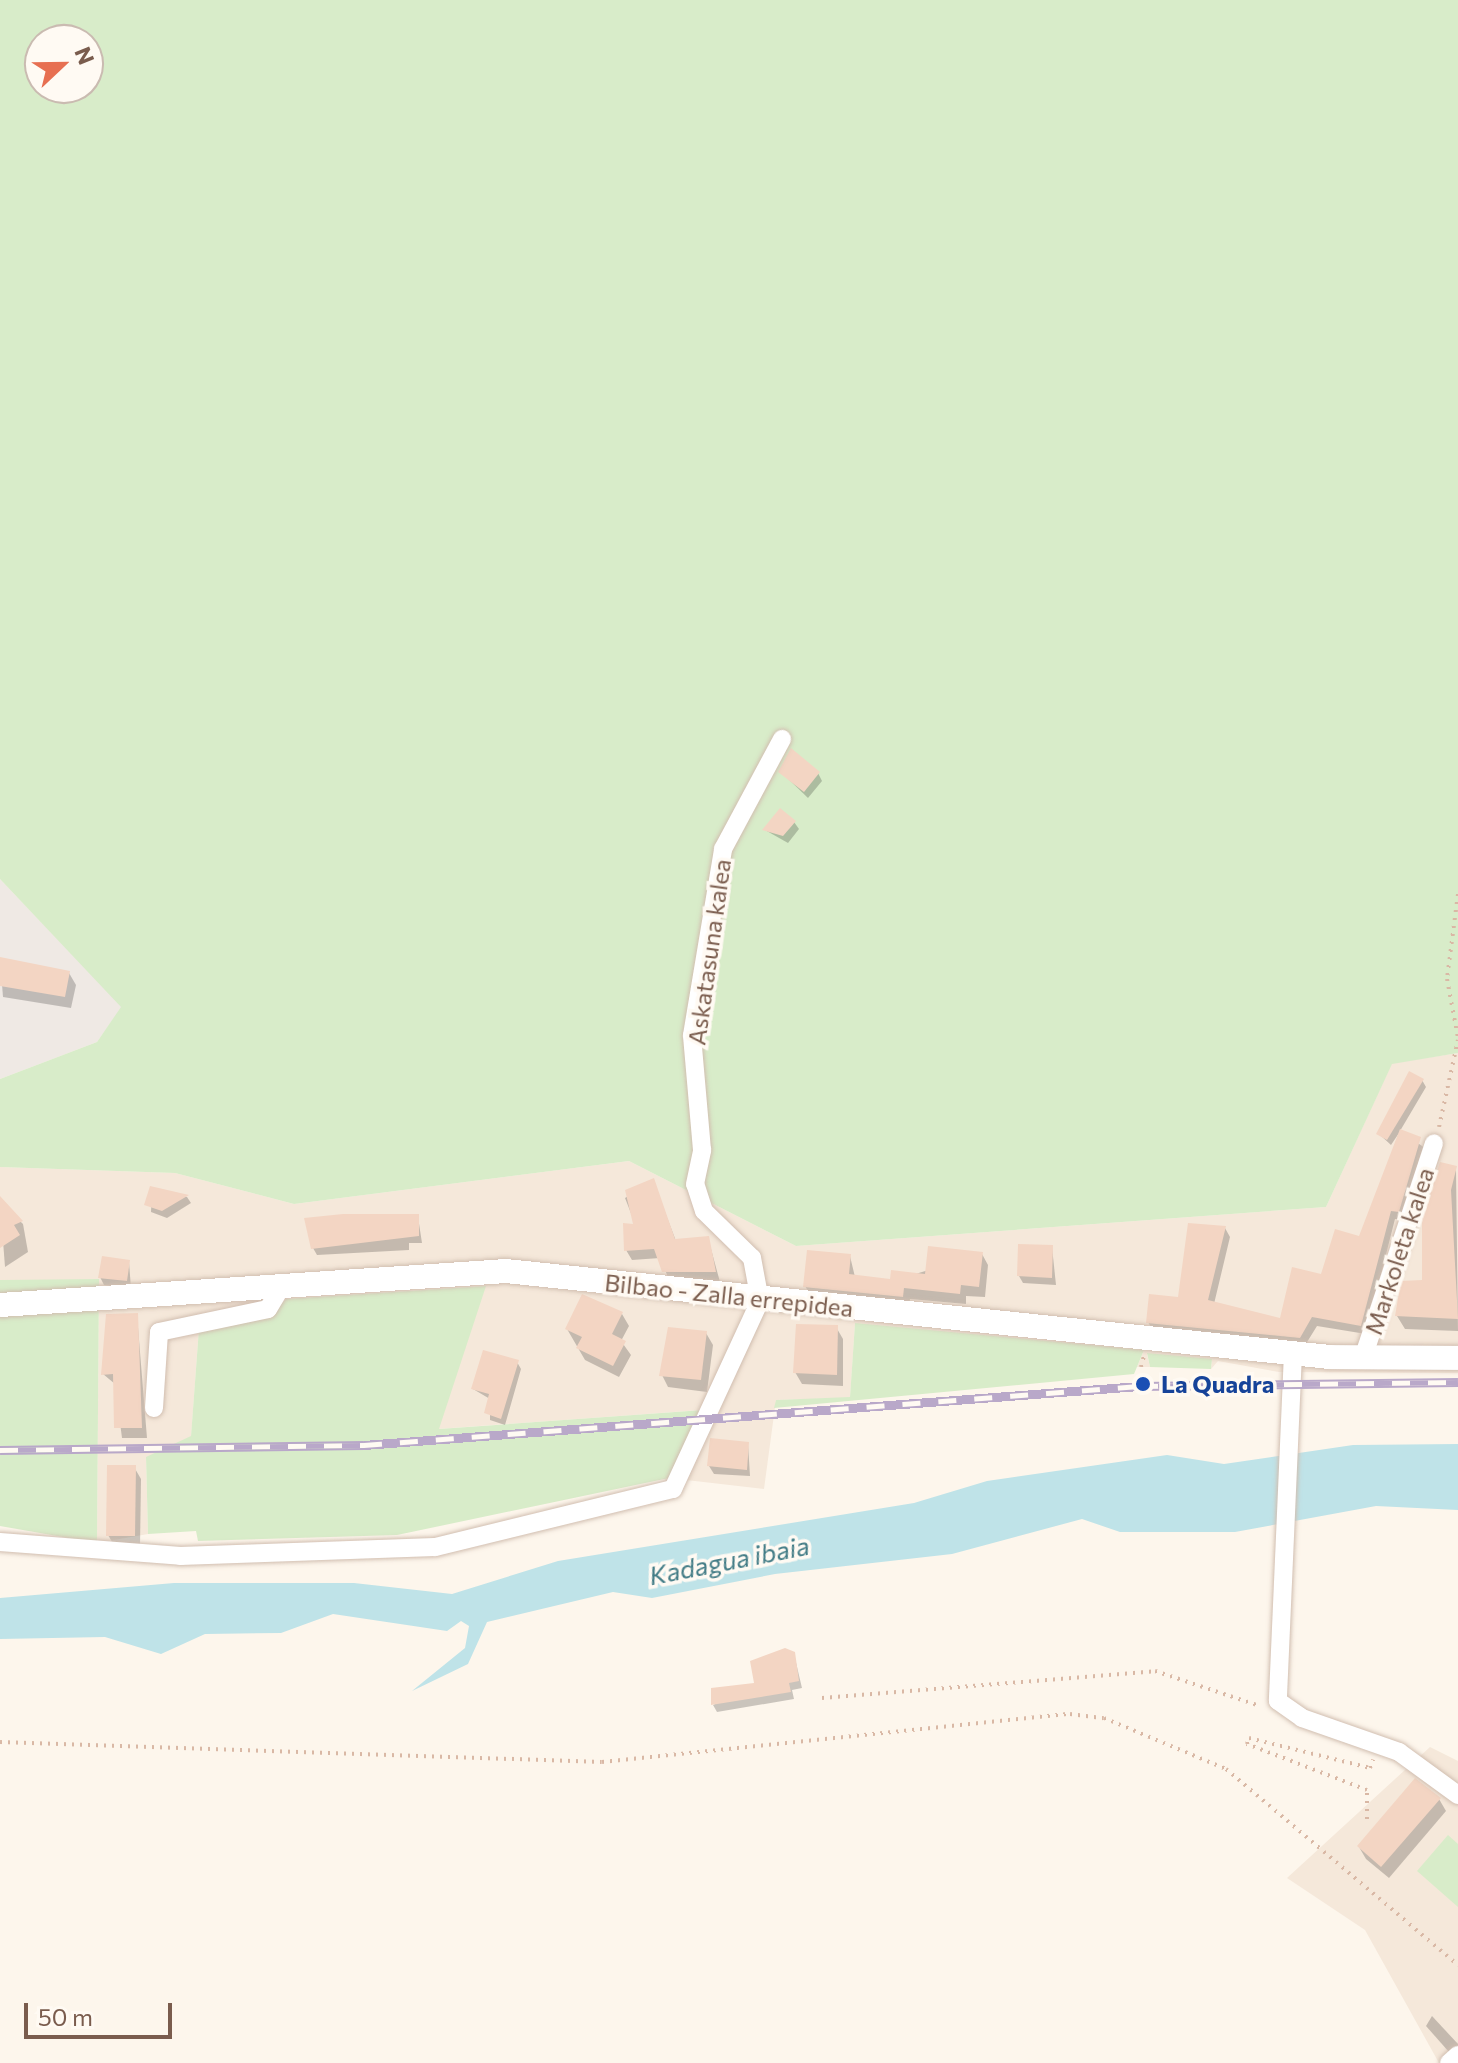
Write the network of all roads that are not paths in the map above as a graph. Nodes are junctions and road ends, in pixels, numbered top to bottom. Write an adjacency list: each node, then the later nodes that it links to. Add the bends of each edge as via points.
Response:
1 (782, 739): 4 (street, Askatasuna kalea, via 723,849 692,1035 702,1150 695,1184 704,1211 752,1258)
2 (1434, 1143): 7 (street, Markoleta kalea)
3 (283, 1284): 4 (street, Bilbao - Zalla errepidea, via 506,1271); 5 (street, Bilbao - Zalla errepidea); 9 (street, via 268,1309 159,1332)
4 (760, 1301): 6 (street, Bilbao - Zalla errepidea); 10 (street, via 691,1459 673,1489 656,1499 394,1550 180,1556)
5 (0, 1305)
6 (1293, 1353): 7 (street, Bilbao - Zalla errepidea); 11 (street, via 1278,1577 1278,1701 1302,1718 1378,1742)
7 (1363, 1358): 8 (street, Bilbao - Zalla errepidea)
8 (1458, 1358)
9 (154, 1408)
10 (0, 1542)
11 (1458, 1795)
12 (1458, 2055): 13 (street)
13 (1449, 2063)

